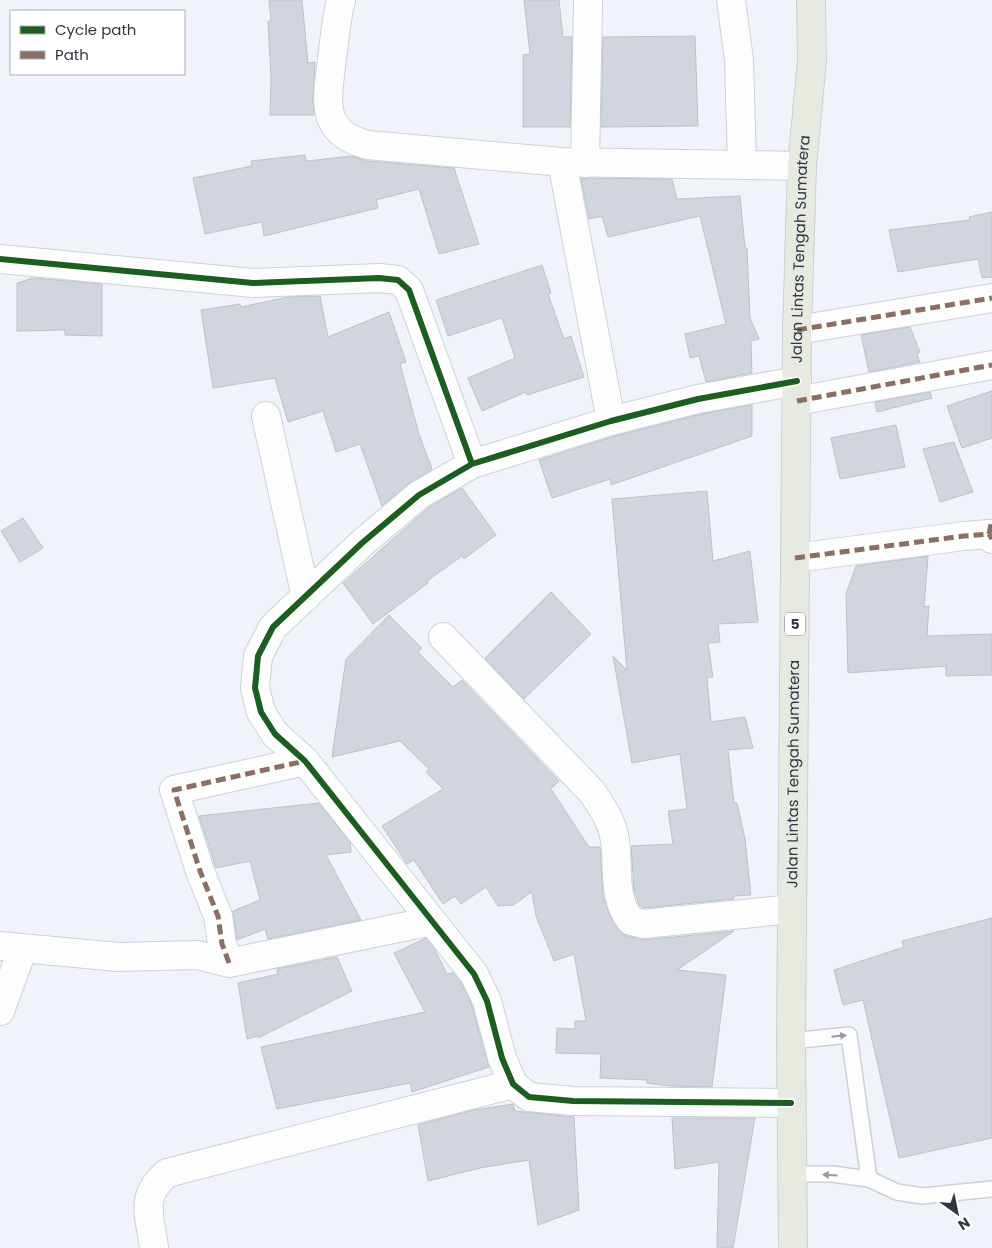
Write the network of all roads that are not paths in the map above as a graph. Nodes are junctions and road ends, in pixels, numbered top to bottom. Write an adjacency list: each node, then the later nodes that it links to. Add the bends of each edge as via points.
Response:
1 (341, 0): 5 (street, via 327,106 339,131 368,145)
2 (588, 0): 5 (street)
3 (730, 0): 6 (street, via 739,60)
4 (811, 0): 7 (highway, Jalan Lintas Tengah Sumatera / 5, via 812,60)
5 (574, 162): 6 (street); 14 (street)
6 (742, 165): 7 (street)
7 (802, 166): 10 (highway, Jalan Lintas Tengah Sumatera / 5)
8 (0, 259): 15 (street, via 253,283 398,280 409,290)
9 (992, 298): 10 (street)
10 (798, 330): 12 (highway, Jalan Lintas Tengah Sumatera / 5)
11 (992, 365): 12 (street)
12 (797, 391): 14 (street, via 698,399); 17 (highway, Jalan Lintas Tengah Sumatera / 5)
13 (266, 416): 18 (street)
14 (610, 422): 15 (street)
15 (472, 464): 18 (street, via 419,495)
16 (991, 531): 17 (street)
17 (795, 558): 21 (highway, Jalan Lintas Tengah Sumatera / 5)
18 (306, 597): 20 (street, via 273,627 258,656 255,688 261,712 275,734)
19 (443, 637): 21 (street, via 592,792 609,818 615,840 617,888 624,912 631,922 643,924)
20 (305, 761): 22 (street); 24 (street, via 174,790 218,916 222,944)
21 (792, 910): 26 (highway, Jalan Lintas Tengah Sumatera / 5)
22 (432, 921): 24 (street); 27 (street, via 474,974 487,1001 502,1058)
23 (12, 947): 24 (street, via 118,957 197,955); 25 (street)
24 (230, 963)
25 (0, 1011)
26 (791, 1042): 28 (highway, Jalan Lintas Tengah Sumatera / 5); 30 (lane, one-way to 30, via 848,1035)
27 (513, 1084): 28 (street, via 529,1097 560,1100); 32 (street, via 167,1173 154,1184 148,1202)
28 (791, 1103): 29 (highway, Jalan Lintas Tengah Sumatera / 5)
29 (792, 1174): 30 (lane, one-way to 29, via 832,1174); 33 (highway, Jalan Lintas Tengah Sumatera / 5)
30 (869, 1180): 31 (lane, via 897,1192 922,1196)
31 (992, 1189)
32 (154, 1248)
33 (793, 1248)

